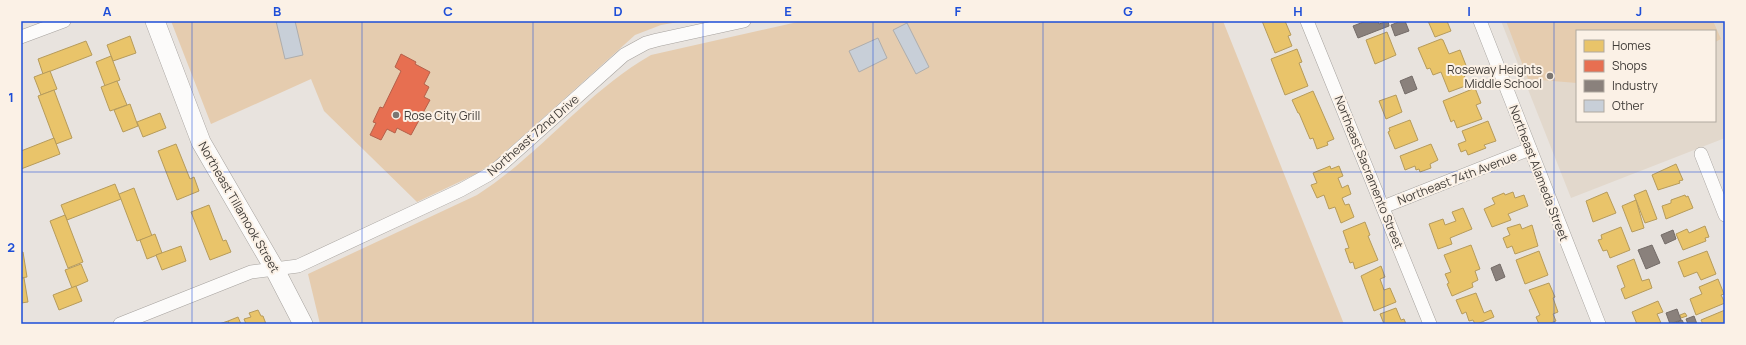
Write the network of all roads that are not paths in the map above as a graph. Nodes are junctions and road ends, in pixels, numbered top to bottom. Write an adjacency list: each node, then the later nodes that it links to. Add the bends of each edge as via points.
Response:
1 (64, 21): 6 (street)
2 (154, 21): 11 (street, Northeast Tillamook Street, via 201,142)
3 (744, 21): 11 (street, Northeast 72nd Drive, via 657,40 636,48 614,64 488,175 298,266)
4 (1307, 21): 9 (street, Northeast Sacramento Street)
5 (1480, 21): 7 (street, Northeast Alameda Street)
6 (21, 38)
7 (1530, 149): 9 (street, Northeast 74th Avenue); 15 (street, Northeast Alameda Street)
8 (1701, 154): 10 (street)
9 (1383, 207): 14 (street, Northeast Sacramento Street)
10 (1725, 215)
11 (274, 268): 12 (street, Northeast 72nd Drive, via 251,272); 13 (street, Northeast Tillamook Street)
12 (120, 324)
13 (303, 324)
14 (1430, 324)
15 (1598, 324)

